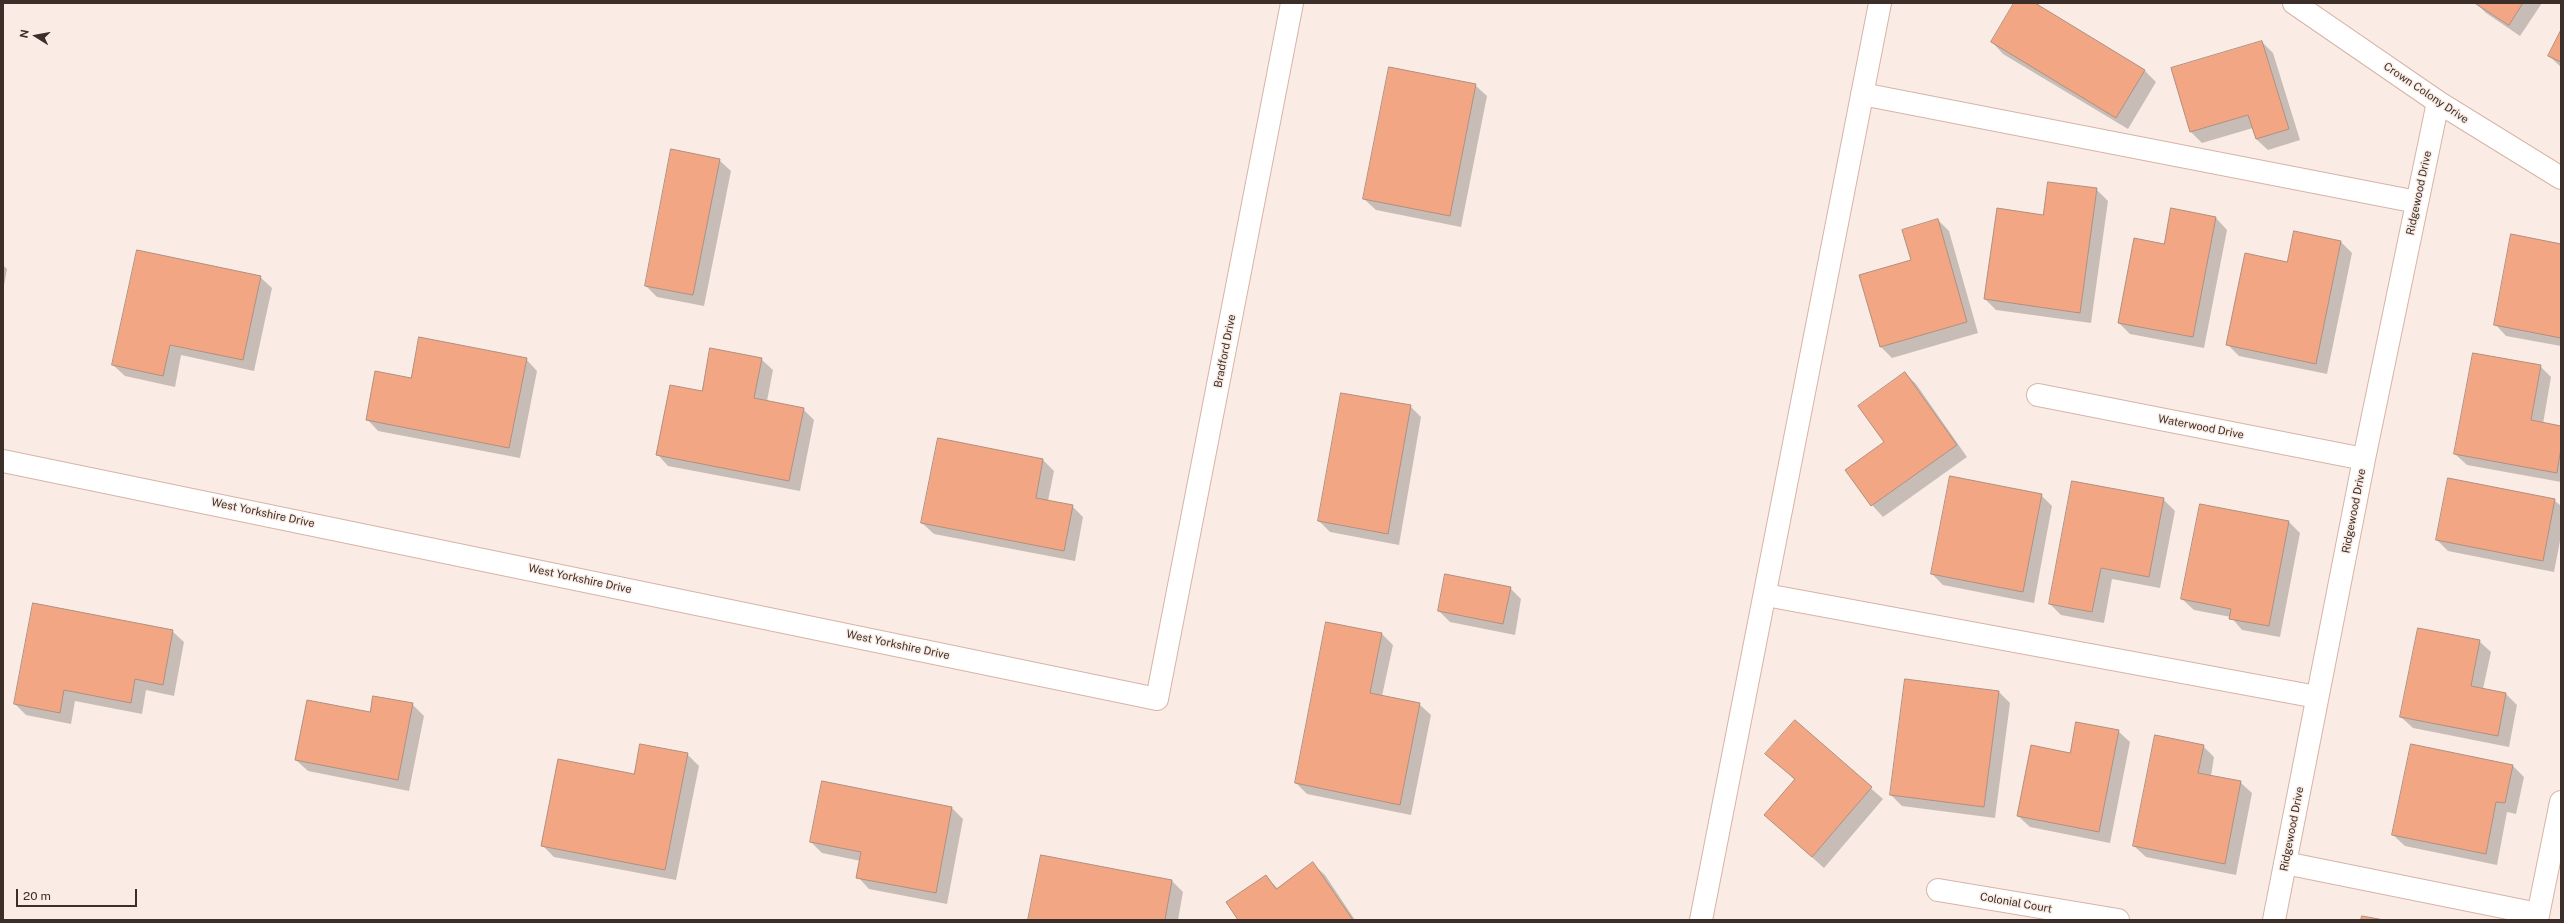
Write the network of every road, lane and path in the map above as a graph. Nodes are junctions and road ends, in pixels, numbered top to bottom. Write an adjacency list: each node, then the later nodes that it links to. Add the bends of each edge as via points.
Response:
1 (1292, 3): 13 (street, Bradford Drive)
2 (1880, 3): 4 (street)
3 (2294, 3): 5 (street, Crown Colony Drive)
4 (1862, 94): 7 (street); 11 (street)
5 (2438, 102): 6 (street, Crown Colony Drive); 7 (street, Ridgewood Drive)
6 (2561, 178)
7 (2417, 202): 9 (street, Ridgewood Drive)
8 (2038, 395): 9 (street, Waterwood Drive)
9 (2364, 459): 12 (street, Ridgewood Drive)
10 (3, 461): 13 (street, West Yorkshire Drive)
11 (1766, 595): 12 (street); 18 (street)
12 (2318, 697): 15 (street, Ridgewood Drive)
13 (1157, 699)
14 (2561, 802): 17 (street)
15 (2285, 863): 17 (street); 20 (street, Ridgewood Drive)
16 (1938, 890): 19 (street, Colonial Court)
17 (2538, 917)
18 (1702, 920)
19 (2118, 920)
20 (2274, 920)

